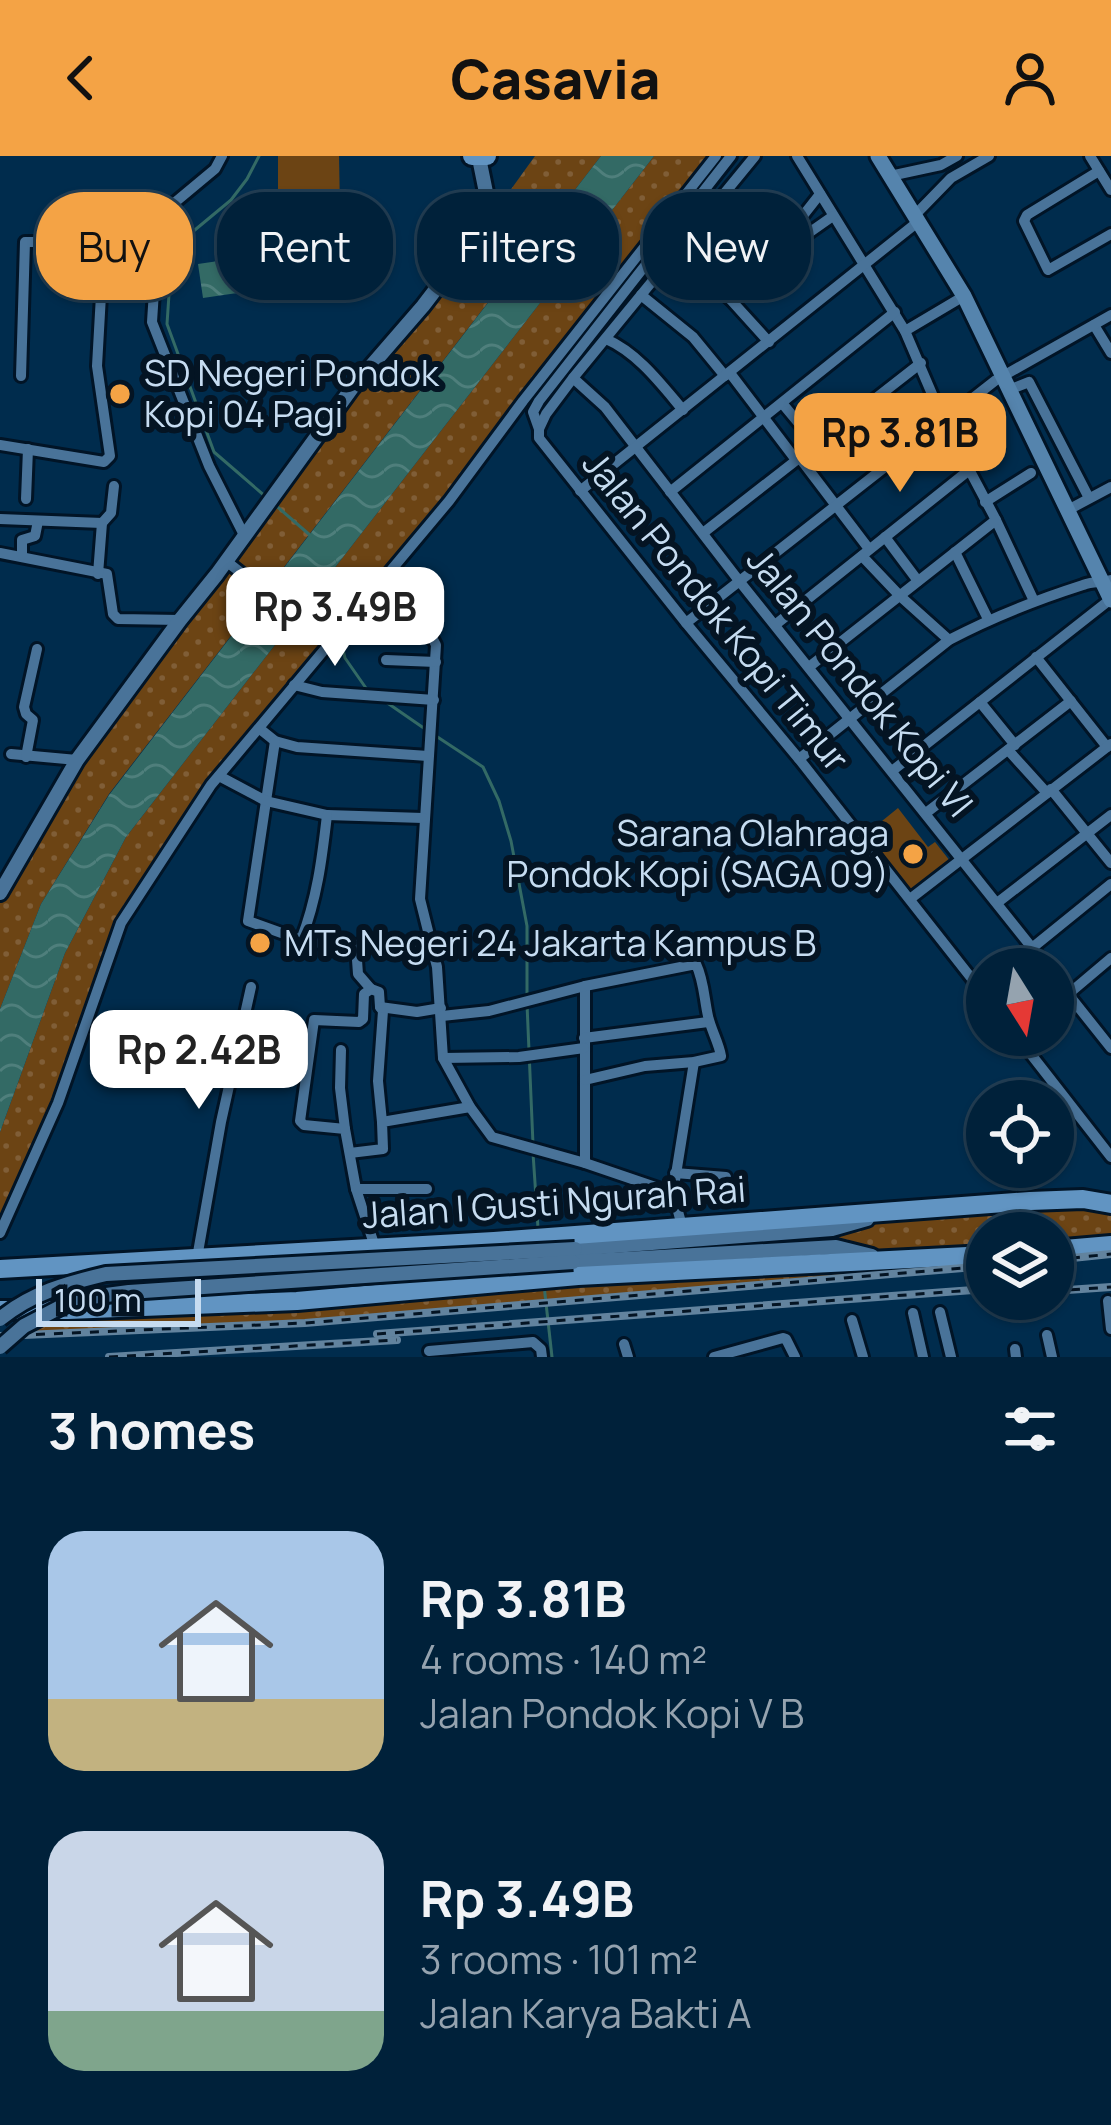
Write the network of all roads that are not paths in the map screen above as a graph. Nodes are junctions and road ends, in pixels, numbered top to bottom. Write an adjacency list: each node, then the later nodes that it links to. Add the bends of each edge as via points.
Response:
1 (222, 156): 15 (street)
2 (716, 156): 89 (street, via 449,501)
3 (730, 156): 47 (street, Jalan Pondok Kopi Timur, via 539,401 532,412)
4 (755, 156): 16 (street, Jalan Pondok Kopi Timur)
5 (797, 156): 17 (street)
6 (878, 156): 12 (main road)
7 (988, 156): 13 (street)
8 (1090, 156): 11 (street)
9 (479, 157): 71 (street, via 491,217)
10 (946, 161): 12 (street); 13 (street)
11 (1100, 171): 14 (street); 22 (street, via 1024,221 1050,270)
12 (890, 176): 20 (main road)
13 (950, 179): 20 (street)
14 (1111, 190)
15 (187, 192)
16 (725, 192)
17 (820, 194): 18 (street); 19 (street)
18 (811, 208)
19 (833, 216): 21 (street); 24 (street)
20 (917, 218): 24 (street); 27 (main road)
21 (811, 228)
22 (1111, 234)
23 (36, 240): 40 (street, via 23,244)
24 (863, 262): 31 (street); 36 (street)
25 (643, 292): 26 (street, Jalan Pondok Kopi Timur)
26 (641, 295): 35 (street, Jalan Pondok Kopi Timur); 39 (street)
27 (964, 296): 34 (street); 42 (main road)
28 (101, 300): 51 (street, via 98,366 110,456 104,462)
29 (154, 300): 71 (street, via 155,331)
30 (731, 300): 36 (street)
31 (895, 312): 34 (street); 43 (street)
32 (1111, 315): 33 (street)
33 (1094, 325): 37 (street); 42 (street)
34 (905, 331): 38 (street)
35 (606, 339): 41 (street, Jalan Pondok Kopi Timur); 44 (street)
36 (769, 342): 39 (street)
37 (1111, 353)
38 (921, 363): 46 (street); 49 (street)
39 (728, 375): 44 (street); 45 (street)
40 (21, 376)
41 (573, 378): 47 (street, Jalan Pondok Kopi Timur); 50 (street, Jalan Pondok Kopi VI)
42 (1008, 382): 46 (street); 55 (street, via 1029,382); 59 (main road)
43 (782, 403): 45 (street); 49 (street)
44 (683, 410): 50 (street)
45 (763, 418): 52 (street); 60 (street)
46 (944, 422): 53 (street); 64 (street)
47 (539, 429): 58 (street, Jalan Pondok Kopi Timur)
48 (0, 445): 51 (street)
49 (816, 445): 52 (street)
50 (635, 447): 58 (street); 60 (street, Jalan Pondok Kopi VI)
51 (28, 449): 62 (street)
52 (798, 458): 64 (street); 70 (street)
53 (968, 471): 63 (street); 72 (street)
54 (1031, 473): 63 (street)
55 (1080, 478): 59 (street); 61 (street)
56 (114, 486): 69 (street)
57 (1111, 487): 61 (street)
58 (580, 490): 87 (street, Jalan Pondok Kopi Timur)
59 (1059, 491): 65 (main road)
60 (670, 492): 70 (street, Jalan Pondok Kopi VI)
61 (1090, 498): 65 (street)
62 (26, 499)
63 (985, 502): 67 (street)
64 (836, 506): 74 (street); 79 (street)
65 (1068, 510): 81 (main road)
66 (0, 519): 68 (street)
67 (996, 520): 75 (street); 83 (street)
68 (38, 521): 69 (street); 76 (street, via 35,536 22,540)
69 (102, 523): 78 (street)
70 (703, 533): 79 (street, Jalan Pondok Kopi VI)
71 (244, 535): 77 (street)
72 (885, 537): 74 (street); 80 (street)
73 (0, 553): 76 (street)
74 (865, 553): 82 (street); 88 (street)
75 (955, 553): 80 (street); 85 (street)
76 (22, 555): 78 (street)
77 (230, 564): 86 (street); 89 (street)
78 (98, 574): 86 (street, via 107,574 118,619)
79 (740, 581): 87 (street); 88 (street, Jalan Pondok Kopi VI)
80 (918, 581): 82 (street)
81 (1105, 584): 83 (street); 92 (street)
82 (900, 596): 90 (street); 95 (street)
83 (1034, 601): 85 (street)
84 (406, 608): 94 (street, via 433,636)
85 (988, 619): 90 (street)
86 (180, 620): 109 (street)
87 (686, 623): 108 (street, Jalan Pondok Kopi Timur)
88 (775, 625): 95 (street, Jalan Pondok Kopi VI)
89 (325, 639): 96 (street)
90 (950, 640): 100 (street)
91 (37, 650): 107 (street, via 24,707 34,720)
92 (1036, 657): 98 (street); 99 (street)
93 (386, 660): 94 (street)
94 (436, 662): 97 (street)
95 (808, 667): 100 (street, Jalan Pondok Kopi VI)
96 (294, 685): 97 (street); 101 (street)
97 (434, 700): 106 (street)
98 (1071, 701): 103 (street); 104 (street)
99 (980, 702): 104 (street); 110 (street)
100 (850, 719): 108 (street); 110 (street, Jalan Pondok Kopi VI)
101 (260, 729): 102 (street); 111 (street)
102 (275, 741): 106 (street); 113 (street)
103 (1109, 745): 112 (street)
104 (1012, 747): 112 (street); 114 (street)
105 (10, 754): 107 (street)
106 (428, 756): 117 (street)
107 (26, 757): 109 (street)
108 (799, 759): 123 (street, Jalan Pondok Kopi Timur)
109 (77, 760): 122 (street)
110 (892, 771): 114 (street, Jalan Pondok Kopi VI)
111 (219, 776): 113 (street); 163 (street, via 121,923 58,1102)
112 (1049, 791): 118 (street); 119 (street)
113 (266, 801): 115 (street); 125 (street, via 248,921)
114 (926, 813): 119 (street, Jalan Pondok Kopi VI)
115 (327, 815): 117 (street); 125 (street)
116 (1111, 815): 118 (street)
117 (423, 818): 127 (street, via 419,899)
118 (1086, 835): 120 (street); 124 (street)
119 (963, 858): 123 (street); 124 (street, Jalan Pondok Kopi VI)
120 (1111, 863)
121 (1111, 884): 128 (street)
122 (0, 893)
123 (910, 899): 130 (street, Jalan Pondok Kopi Timur)
124 (997, 902): 128 (street, Jalan Pondok Kopi VI)
125 (301, 940): 126 (street)
126 (356, 946): 127 (street); 133 (street, via 358,974)
127 (431, 947): 137 (street)
128 (1032, 948)
129 (1111, 958): 134 (street)
130 (966, 971)
131 (585, 986): 137 (street, via 478,1013); 138 (street, via 696,964); 140 (street)
132 (251, 987): 169 (street)
133 (371, 989): 136 (street); 151 (street, via 361,1022 313,1024 300,1120)
134 (1074, 990)
135 (1074, 999): 139 (street, Jalan Pondok Kopi VI)
136 (380, 1007): 137 (street); 150 (street)
137 (441, 1012): 144 (street)
138 (709, 1022): 140 (street); 145 (street, via 721,1056)
139 (1106, 1033): 141 (street, Jalan Pondok Kopi VI)
140 (584, 1043): 144 (street, via 519,1057); 146 (street)
141 (1111, 1048)
142 (341, 1051): 151 (street)
143 (1033, 1056): 153 (street)
144 (443, 1058): 147 (street)
145 (694, 1062): 146 (street); 155 (street)
146 (584, 1080): 149 (street)
147 (470, 1107): 150 (street); 154 (street, via 492,1137)
148 (570, 1108): 149 (street)
149 (586, 1108): 154 (street)
150 (382, 1122): 152 (street, via 383,1148)
151 (345, 1129): 152 (street)
152 (350, 1153): 157 (street)
153 (1111, 1157)
154 (585, 1163): 159 (street)
155 (675, 1173): 156 (street); 159 (street)
156 (726, 1177)
157 (356, 1189): 158 (street); 165 (street)
158 (427, 1189)
159 (673, 1193): 162 (street)
160 (1111, 1204): 161 (main road, Jalan I Gusti Ngurah Rai, via 1083,1199)
161 (887, 1214): 162 (main road, Jalan I Gusti Ngurah Rai); 170 (street, via 832,1229)
162 (682, 1226): 165 (main road, Jalan I Gusti Ngurah Rai)
163 (0, 1233)
164 (1111, 1245): 166 (main road)
165 (375, 1247): 167 (main road, Jalan I Gusti Ngurah Rai)
166 (1074, 1248)
167 (294, 1252): 169 (main road, Jalan I Gusti Ngurah Rai); 172 (main road)
168 (966, 1256): 170 (main road, Jalan I Gusti Ngurah Rai)
169 (197, 1258): 171 (main road, Jalan I Gusti Ngurah Rai)
170 (575, 1262): 172 (main road, Jalan I Gusti Ngurah Rai, via 503,1282); 176 (street, bridge, via 106,1274); 180 (street, bridge, via 76,1299)
171 (0, 1269)
172 (297, 1301): 176 (main road, Jalan I Gusti Ngurah Rai)
173 (1108, 1301): 178 (street)
174 (940, 1312): 187 (street)
175 (913, 1313): 186 (street)
176 (0, 1314)
177 (852, 1320): 185 (street)
178 (1111, 1328)
179 (1047, 1335): 188 (street)
180 (0, 1347)
181 (429, 1351): 182 (street, via 533,1342)
182 (542, 1357)
183 (715, 1357): 184 (street, via 783,1338)
184 (795, 1357)
185 (863, 1357)
186 (923, 1357)
187 (951, 1357)
188 (1052, 1357)

